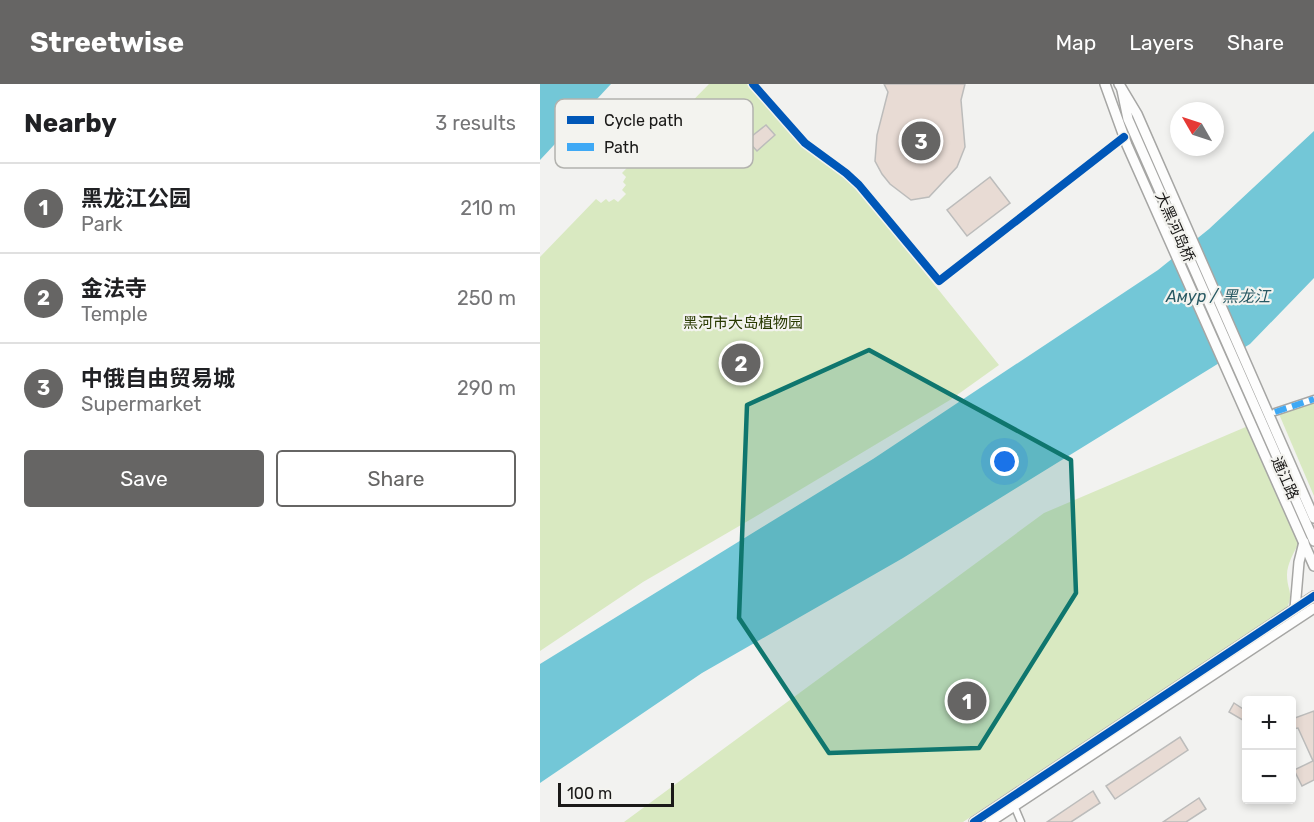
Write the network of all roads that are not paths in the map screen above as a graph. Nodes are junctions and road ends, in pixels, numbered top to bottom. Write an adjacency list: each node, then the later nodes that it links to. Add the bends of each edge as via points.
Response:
1 (753, 84): 7 (street, via 805,143 859,185 939,281)
2 (1105, 84): 4 (main road)
3 (1121, 87): 5 (main road); 6 (main road, via 1137,114)
4 (1111, 98): 5 (main road); 7 (main road)
5 (1128, 119): 6 (main road)
6 (1141, 136): 9 (main road); 10 (main road, 大黑河岛桥)
7 (1125, 141): 10 (main road)
8 (1314, 399): 9 (street)
9 (1271, 411): 11 (main road)
10 (1252, 416): 12 (main road, 通江路)
11 (1314, 518)
12 (1309, 541): 13 (main road, 通江路); 16 (main road, via 1299,562)
13 (1314, 566)
14 (1314, 596): 16 (main road)
15 (1314, 608): 17 (main road)
16 (1295, 609): 17 (main road)
17 (1012, 801): 18 (main road); 19 (main road); 20 (street)
18 (974, 822)
19 (990, 822)
20 (1021, 822)

